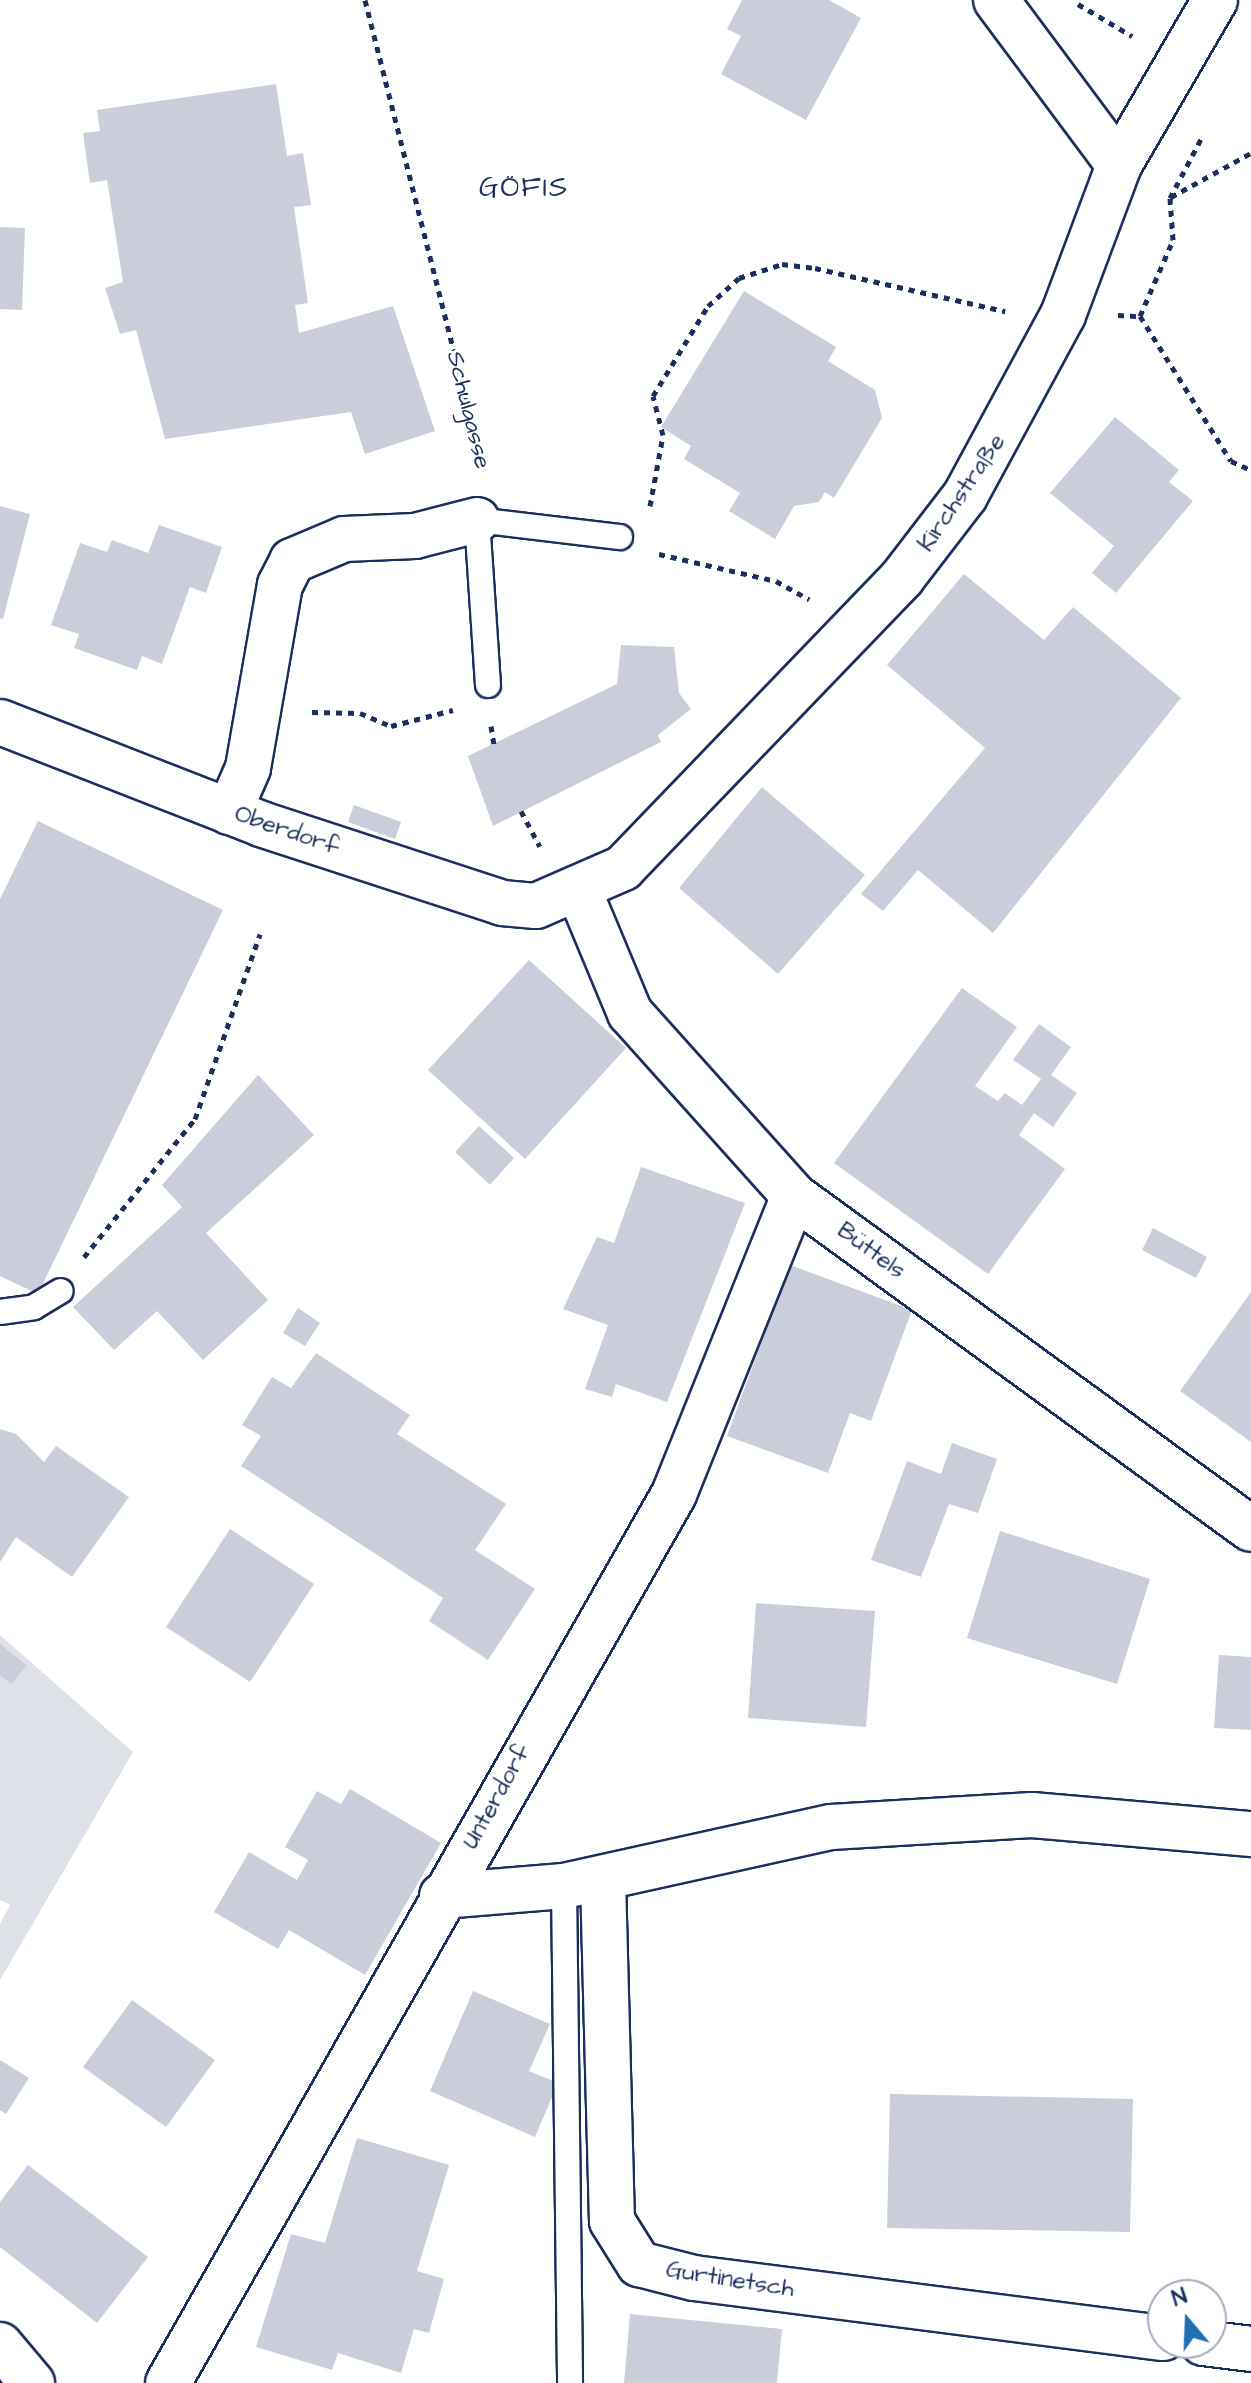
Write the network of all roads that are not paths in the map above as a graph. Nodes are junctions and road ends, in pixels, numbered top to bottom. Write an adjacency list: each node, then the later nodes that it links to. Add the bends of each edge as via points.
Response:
1 (996, 0): 3 (street)
2 (1215, 0): 3 (street, Kirchstraße)
3 (1119, 165): 9 (street, Kirchstraße, via 1058,323 965,496 858,625 623,868)
4 (477, 520): 5 (lane); 6 (lane); 8 (street, via 415,536 344,539 292,561 280,585 248,768)
5 (620, 537)
6 (488, 685)
7 (0, 722): 8 (street, Oberdorf)
8 (229, 812): 9 (street, Oberdorf, via 502,903 536,906)
9 (580, 893): 10 (street, Büttels, via 630,1013)
10 (794, 1196): 13 (street, Büttels); 16 (street, Unterdorf, via 674,1494)
11 (61, 1291): 12 (lane, via 34,1307)
12 (0, 1312)
13 (1251, 1529)
14 (1251, 1834): 15 (street, via 1032,1815 831,1827)
15 (584, 1882): 16 (street); 17 (street, Gurtinetsch, via 612,2221 639,2264 694,2278); 23 (lane)
16 (442, 1896): 22 (street, Unterdorf)
17 (1147, 2336)
18 (0, 2345): 21 (street)
19 (1227, 2346): 20 (street)
20 (1251, 2349)
21 (32, 2383)
22 (168, 2383)
23 (570, 2383)

